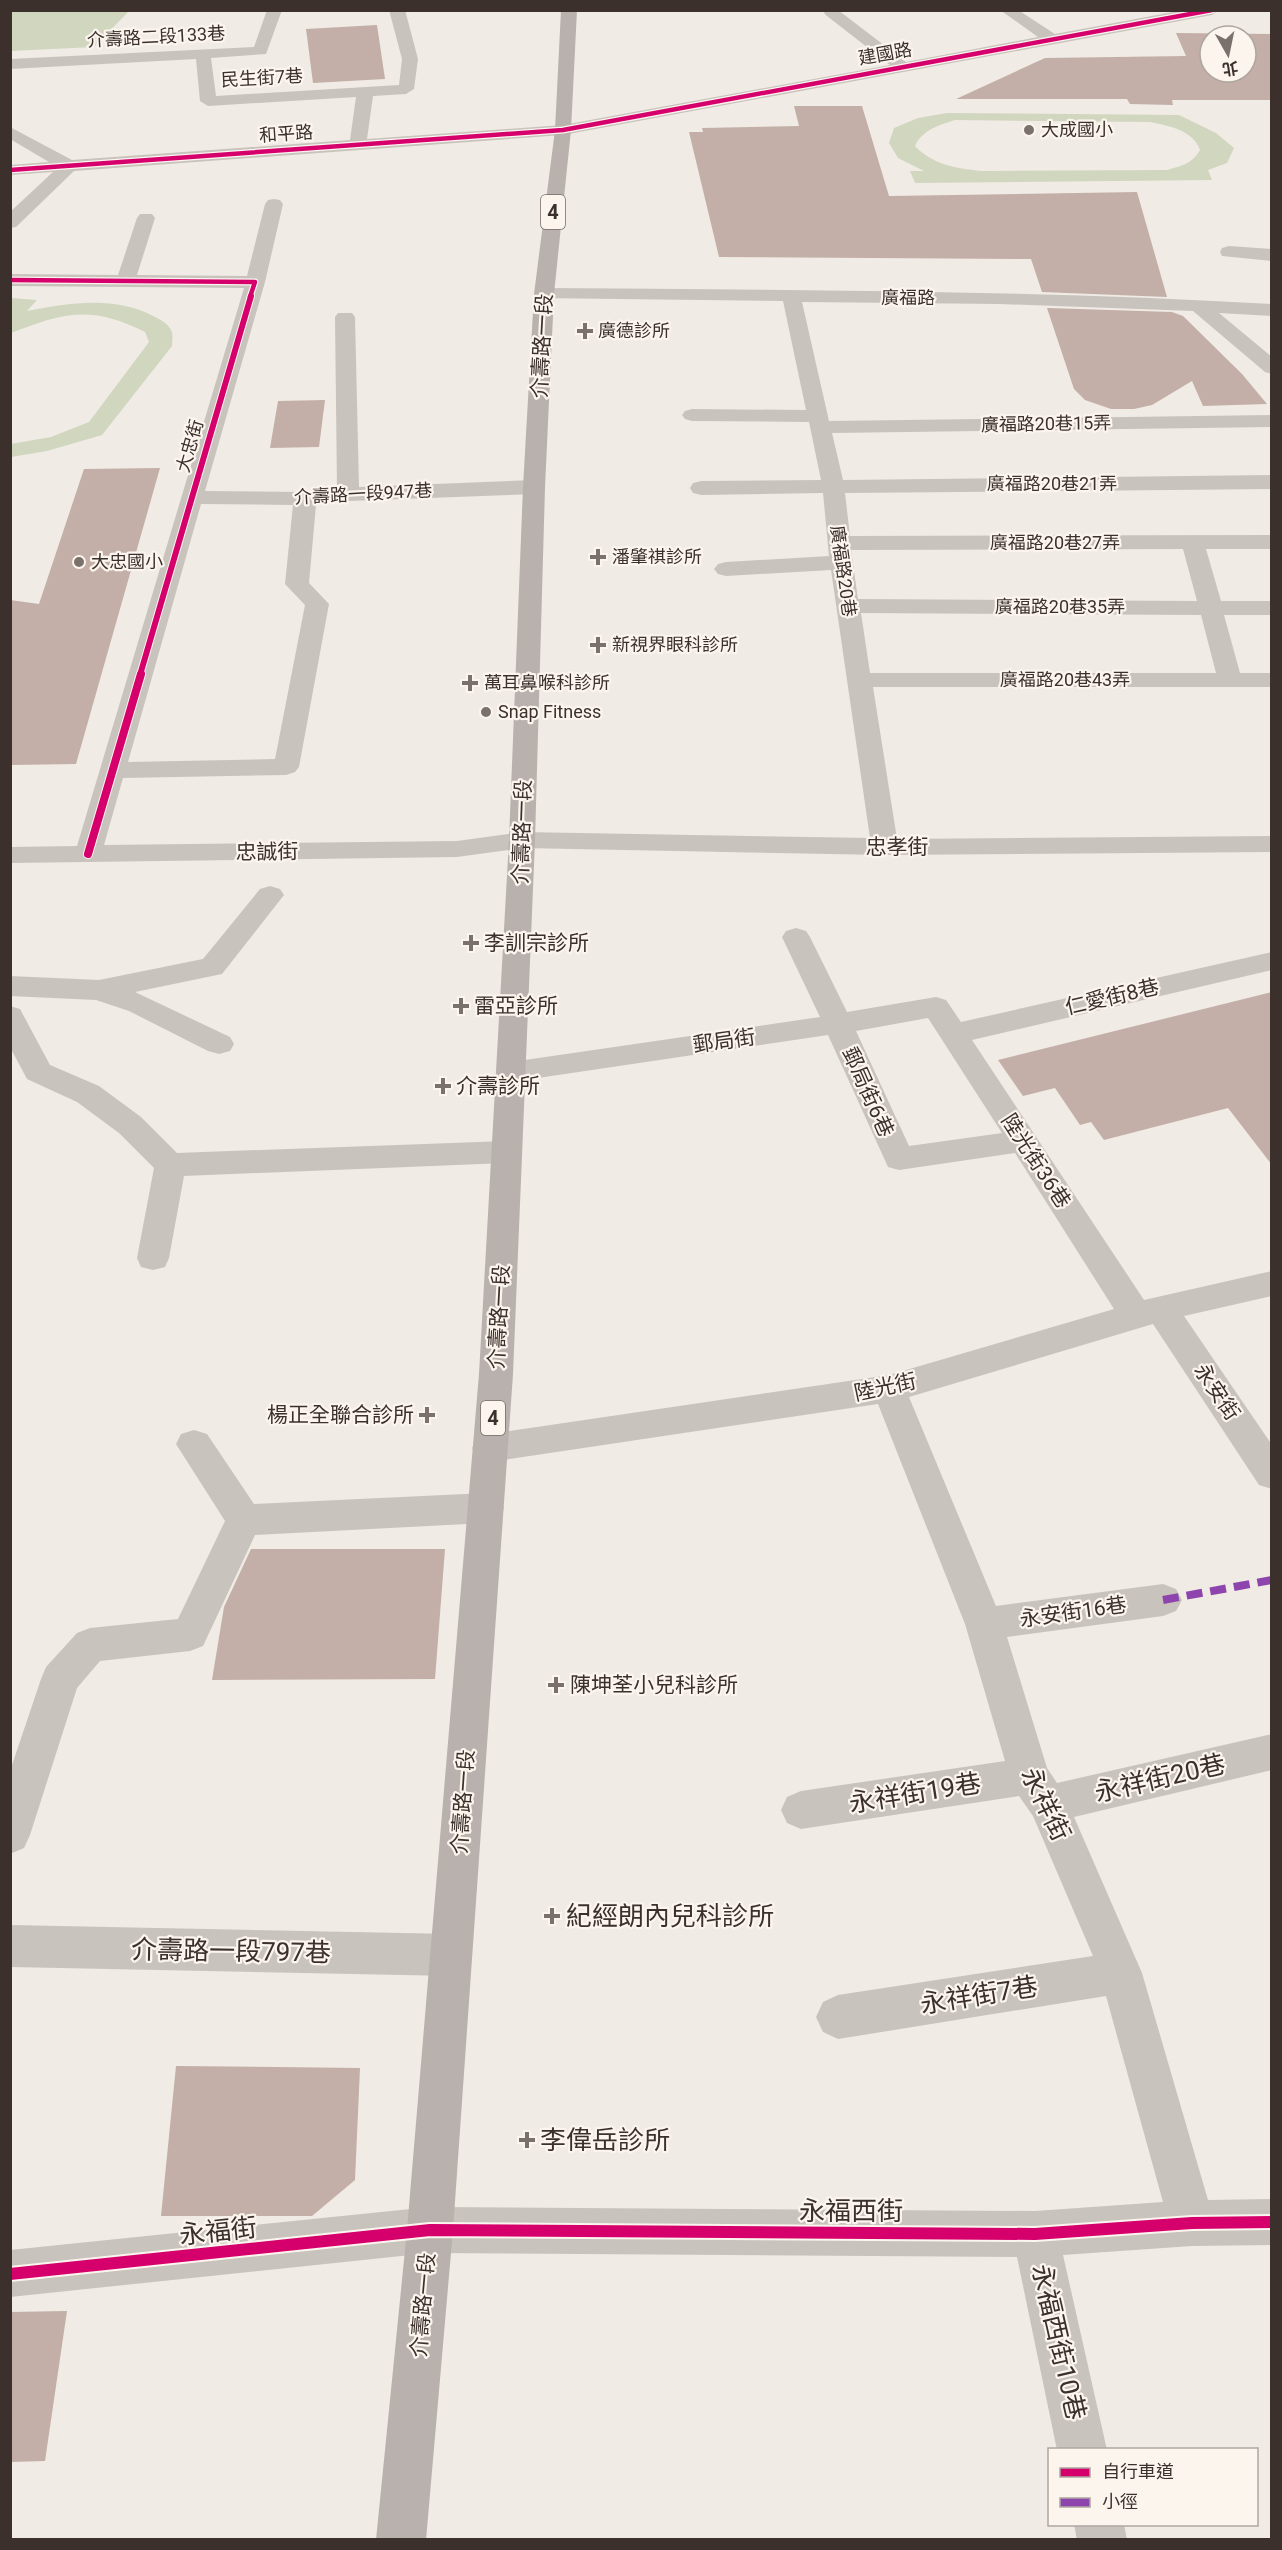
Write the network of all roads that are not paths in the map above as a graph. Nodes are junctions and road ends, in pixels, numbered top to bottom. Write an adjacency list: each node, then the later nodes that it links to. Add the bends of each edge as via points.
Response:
1 (275, 10): 8 (street, 介壽路二段133巷, via 260,51)
2 (397, 10): 11 (street, via 410,52 410,79 406,89)
3 (569, 10): 12 (main road, 4)
4 (1007, 10): 7 (street)
5 (1212, 10): 7 (street, 建國路)
6 (832, 12): 10 (street)
7 (1051, 39): 10 (street, 建國路)
8 (203, 54): 9 (street, 介壽路二段133巷); 11 (street, 民生街7巷, via 208,100)
9 (10, 64)
10 (903, 67): 12 (street, 建國路)
11 (365, 92): 14 (street)
12 (563, 130): 14 (street, 和平路); 25 (main road, 介壽路一段 / 4)
13 (10, 132): 15 (street)
14 (358, 145): 15 (street, 和平路)
15 (69, 166): 16 (street, 和平路); 19 (street)
16 (10, 170)
17 (274, 204): 24 (street, 大忠街)
18 (146, 218): 23 (street)
19 (10, 223)
20 (1229, 252): 21 (street)
21 (1272, 255)
22 (10, 280): 23 (street)
23 (126, 281): 24 (street)
24 (255, 282): 39 (street, 大忠街)
25 (544, 294): 26 (street, 廣福路); 36 (main road, 介壽路一段 / 4)
26 (792, 298): 27 (street, 廣福路, via 1017,298); 33 (street, 廣福路20巷)
27 (1198, 304): 28 (street, 廣福路); 30 (street)
28 (1272, 310)
29 (345, 317): 38 (street)
30 (1272, 368)
31 (692, 415): 33 (street, 廣福路20巷15弄)
32 (1272, 421): 33 (street, 廣福路20巷15弄)
33 (820, 422): 35 (street, 廣福路20巷)
34 (1272, 482): 35 (street, 廣福路20巷21弄)
35 (833, 485): 37 (street, 廣福路20巷21弄); 43 (street, 廣福路20巷)
36 (534, 487): 38 (street, 介壽路一段947巷); 52 (main road, 介壽路一段 / 4)
37 (701, 488)
38 (348, 494): 40 (street, 介壽路一段947巷)
39 (192, 497): 40 (street, 介壽路一段947巷); 51 (street, 大忠街)
40 (307, 499): 51 (street, via 297,584 317,604 286,767)
41 (1272, 542): 42 (street, 廣福路20巷27弄)
42 (1193, 543): 43 (street, 廣福路20巷27弄); 46 (street)
43 (840, 553): 44 (street, 廣福路20巷27弄); 45 (street, 廣福路20巷)
44 (726, 569)
45 (848, 606): 46 (street, 廣福路20巷35弄); 48 (street, 廣福路20巷)
46 (1213, 608): 47 (street, 廣福路20巷35弄); 49 (street)
47 (1272, 608)
48 (859, 680): 49 (street, 廣福路20巷43弄); 54 (street, 廣福路20巷)
49 (1230, 680): 50 (street, 廣福路20巷43弄)
50 (1272, 680)
51 (112, 770): 55 (street, 大忠街)
52 (522, 840): 54 (street, 忠孝街); 55 (street, 忠誠街, via 457,849); 67 (main road, 介壽路一段 / 4)
53 (1272, 844): 54 (street, 忠孝街)
54 (885, 847)
55 (88, 854): 56 (street, 忠誠街)
56 (10, 855)
57 (270, 895): 60 (street, via 212,967)
58 (796, 937): 64 (street, 郵局街6巷)
59 (1272, 961): 65 (street, 仁愛街8巷)
60 (99, 990): 61 (street); 66 (street, via 138,1004)
61 (13, 994)
62 (936, 1007): 64 (street, 郵局街); 65 (street, 陸光街36巷)
63 (10, 1016): 70 (street, via 38,1072 88,1094 130,1125)
64 (838, 1024): 67 (street, 郵局街); 68 (street, 郵局街6巷, via 898,1159)
65 (953, 1034): 68 (street, 陸光街36巷)
66 (219, 1044)
67 (511, 1072): 69 (main road, 介壽路一段 / 4)
68 (1023, 1141): 73 (street, 陸光街36巷)
69 (507, 1152): 70 (street); 76 (main road, 介壽路一段 / 4)
70 (170, 1165): 71 (street)
71 (153, 1258)
72 (1272, 1284): 73 (street, 陸光街)
73 (1149, 1313): 74 (street, 陸光街); 77 (street, 永安街)
74 (889, 1389): 76 (street, 陸光街); 81 (street, 永祥街)
75 (194, 1444): 79 (street)
76 (490, 1448): 78 (main road, 介壽路一段 / 4)
77 (1272, 1474)
78 (486, 1508): 79 (street); 87 (main road, 介壽路一段 / 4)
79 (244, 1520): 85 (street, via 189,1634 90,1645 60,1679)
80 (1163, 1600): 81 (street, 永安街16巷)
81 (984, 1624): 83 (street, 永祥街)
82 (1272, 1752): 83 (street, 永祥街20巷)
83 (1039, 1790): 84 (street, 永祥街19巷); 88 (street, 永祥街)
84 (801, 1810)
85 (10, 1836)
86 (10, 1946): 87 (street, 介壽路一段797巷)
87 (451, 1955): 92 (main road, 介壽路一段 / 4)
88 (1121, 1973): 89 (street, 永祥街7巷); 91 (street, 永祥街)
89 (837, 2017)
90 (1272, 2222): 91 (street, 永福西街)
91 (1192, 2223): 93 (street, 永福西街)
92 (430, 2230): 93 (street, 永福西街); 94 (street, 永福街); 96 (main road, 介壽路一段 / 4)
93 (1035, 2234): 95 (street, 永福西街10巷)
94 (10, 2274)
95 (1083, 2448)
96 (401, 2540)

